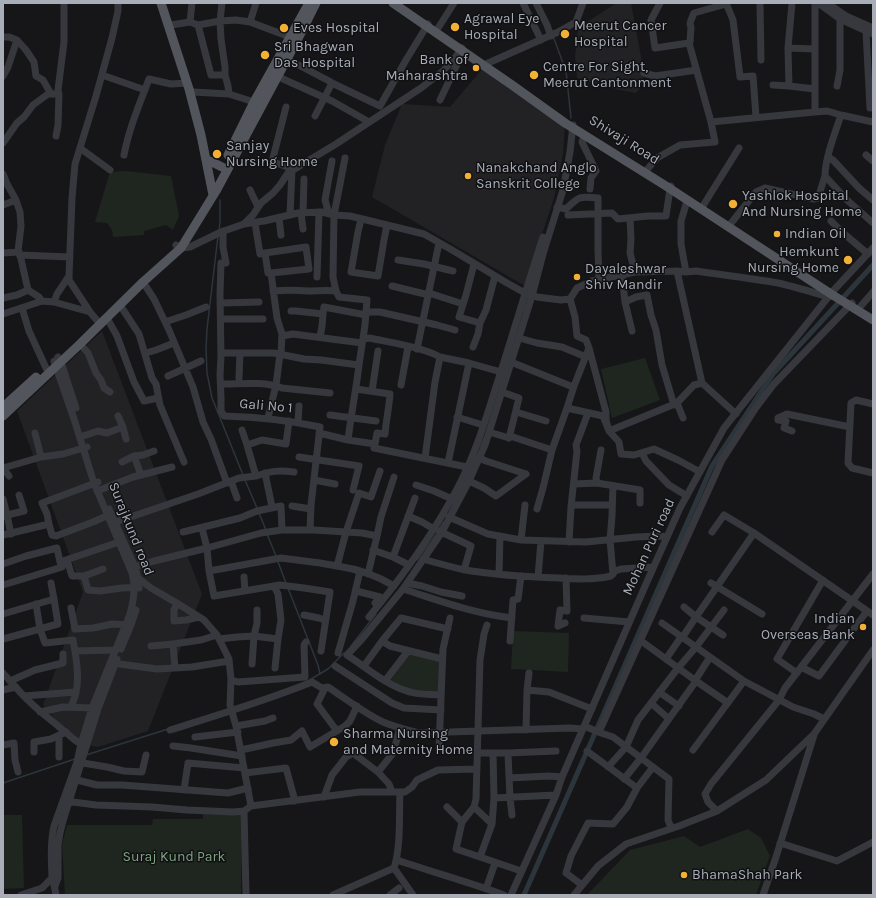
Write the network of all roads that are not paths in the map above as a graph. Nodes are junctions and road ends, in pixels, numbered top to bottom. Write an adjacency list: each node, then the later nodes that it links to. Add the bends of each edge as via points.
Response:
1 (64, 3): 59 (street, via 64,42)
2 (118, 3): 46 (street)
3 (161, 3): 50 (main road)
4 (164, 3): 28 (main road)
5 (192, 3): 24 (street)
6 (222, 3): 23 (street)
7 (256, 3): 25 (street)
8 (309, 3): 33 (main road)
9 (316, 3): 33 (main road)
10 (393, 3): 21 (main road, Shivaji Road)
11 (454, 3): 30 (street)
12 (523, 3): 35 (street)
13 (536, 3): 31 (street)
14 (583, 3): 31 (street, via 576,22)
15 (660, 3): 36 (street, via 651,20 655,48)
16 (760, 3): 41 (street)
17 (792, 3): 37 (street)
18 (817, 3): 22 (street); 38 (street)
19 (826, 3): 29 (street)
20 (726, 4): 36 (street, via 694,13 690,24); 69 (street, via 733,20 740,78 753,76)
21 (402, 7): 27 (main road, Shivaji Road)
22 (840, 19): 29 (street); 54 (street, via 840,70)
23 (220, 21): 25 (street); 26 (street); 47 (street)
24 (190, 22): 26 (street); 28 (street)
25 (250, 22): 33 (street)
26 (198, 25): 47 (street, via 211,75)
27 (427, 25): 30 (main road, Shivaji Road); 51 (street, via 380,106)
28 (171, 26): 57 (main road)
29 (871, 31): 65 (street)
30 (436, 32): 39 (main road, Shivaji Road)
31 (554, 34): 35 (street)
32 (3, 37): 34 (street)
33 (293, 39): 40 (main road); 63 (main road)
34 (17, 40): 43 (street); 58 (street, via 34,62 36,76 43,80)
35 (541, 40): 42 (street)
36 (689, 43): 44 (street)
37 (788, 48): 38 (street); 53 (street)
38 (815, 49): 55 (street)
39 (462, 50): 42 (main road, Shivaji Road); 62 (street); 70 (street, via 444,71)
40 (287, 59): 48 (main road); 51 (street)
41 (761, 60)
42 (486, 65): 73 (main road, Shivaji Road)
43 (5, 66): 49 (street)
44 (696, 70): 45 (street, via 655,76); 71 (street)
45 (644, 73)
46 (102, 75): 56 (street); 77 (street)
47 (225, 75): 60 (street)
48 (278, 75): 61 (street); 95 (main road)
49 (3, 76)
50 (187, 83): 56 (street, via 170,84 149,80); 95 (main road)
51 (332, 84): 61 (street)
52 (773, 85): 53 (street)
53 (789, 86): 55 (street)
54 (837, 86)
55 (815, 89): 66 (street)
56 (145, 90): 79 (street, via 127,138)
57 (193, 92): 60 (street); 83 (main road)
58 (51, 94): 59 (street); 76 (street, via 33,105)
59 (59, 94): 75 (street)
60 (229, 94): 63 (street)
61 (324, 98): 68 (street); 70 (street)
62 (440, 100)
63 (254, 102): 86 (main road)
64 (286, 107): 88 (street, via 273,158 276,164)
65 (870, 108)
66 (815, 112): 67 (street, via 826,111); 69 (street)
67 (841, 115): 72 (street); 81 (street)
68 (315, 116)
69 (756, 117): 71 (street)
70 (369, 122): 88 (street)
71 (711, 122): 89 (street, via 715,142 680,145 658,158)
72 (873, 122)
73 (571, 125): 74 (main road); 89 (main road, Shivaji Road); 102 (street, via 570,152); 149 (street, via 557,195)
74 (585, 135): 89 (main road); 94 (street, via 582,142 596,171 591,178)
75 (56, 136)
76 (3, 143)
77 (80, 148): 87 (street); 128 (street, via 75,164)
78 (739, 148): 103 (street)
79 (124, 155)
80 (866, 155): 85 (street)
81 (828, 157): 91 (street); 99 (street)
82 (345, 158): 106 (street)
83 (210, 161): 86 (main road); 95 (main road)
84 (332, 161): 106 (street, via 325,200)
85 (873, 161)
86 (222, 167): 95 (main road)
87 (110, 170)
88 (292, 170): 101 (street); 109 (street)
89 (645, 171): 93 (main road, Shivaji Road)
90 (3, 174): 97 (street)
91 (825, 176): 115 (street); 118 (street, via 818,198 814,199 765,188 756,192)
92 (304, 179): 105 (street)
93 (670, 188): 98 (main road); 103 (main road, Shivaji Road); 111 (street, via 666,216)
94 (590, 189)
95 (213, 190): 123 (main road)
96 (250, 190): 101 (street)
97 (16, 200): 100 (street); 127 (street, via 21,226)
98 (687, 200): 103 (main road); 135 (street, via 681,221 681,244)
99 (873, 200)
100 (3, 205)
101 (258, 207): 116 (street)
102 (557, 207): 108 (street, via 566,209 576,199 584,196 598,198); 149 (street)
103 (702, 208): 118 (main road, Shivaji Road)
104 (319, 212): 105 (street); 106 (street); 140 (street)
105 (302, 213): 109 (street); 119 (street)
106 (331, 214): 112 (street); 146 (street, via 333,277)
107 (568, 214): 108 (street)
108 (598, 214): 111 (street, via 612,213 618,219); 141 (street)
109 (290, 215): 110 (street)
110 (279, 218): 114 (street); 121 (street)
111 (630, 218): 134 (street, via 630,253)
112 (361, 219): 117 (street); 117 (street, via 351,272 378,276)
113 (831, 221): 124 (street, via 842,232)
114 (255, 223): 116 (street); 126 (street, via 260,254)
115 (873, 223)
116 (244, 224): 120 (street)
117 (387, 225): 122 (street, via 424,234)
118 (729, 226): 150 (main road, Shivaji Road)
119 (302, 229)
120 (223, 231): 123 (street, via 190,247); 157 (street, Gali No 1, via 226,263 221,263)
121 (281, 235)
122 (439, 243): 130 (street); 131 (street)
123 (179, 246): 142 (main road); 172 (main road)
124 (870, 251): 150 (street, Mohan Puri road)
125 (3, 253): 127 (street)
126 (265, 253): 136 (street, via 268,273); 136 (street, via 306,247 309,269)
127 (19, 254): 128 (street); 144 (street)
128 (70, 257): 138 (street)
129 (398, 260): 131 (street)
130 (474, 264): 139 (street); 158 (street)
131 (434, 267): 132 (street); 148 (street)
132 (452, 271)
133 (677, 271): 134 (street); 135 (street); 205 (street)
134 (635, 272): 137 (street)
135 (686, 272): 150 (street, via 696,271 772,282)
136 (271, 273): 145 (street)
137 (622, 275): 141 (street); 156 (street)
138 (69, 276): 154 (street); 164 (street)
139 (495, 276): 149 (street); 175 (street)
140 (317, 277)
141 (599, 280): 152 (street, via 577,288)
142 (143, 282): 160 (main road); 173 (street)
143 (392, 286): 148 (street)
144 (28, 290): 151 (street); 153 (street)
145 (273, 291): 146 (street); 178 (street)
146 (336, 291): 165 (street, via 339,297 367,300)
147 (873, 292): 159 (street)
148 (429, 294): 158 (street); 174 (street)
149 (529, 294): 152 (street, via 536,297); 180 (street); 202 (street)
150 (833, 295): 159 (main road, Shivaji Road); 223 (street, Mohan Puri road)
151 (3, 298)
152 (570, 299): 186 (street, via 578,336 586,340)
153 (42, 301): 154 (street); 162 (street)
154 (54, 302): 164 (street)
155 (259, 302): 157 (street)
156 (625, 302): 177 (street); 216 (street, via 647,295 662,365)
157 (220, 303): 169 (street, Gali No 1)
158 (463, 304): 175 (street, via 459,317)
159 (852, 304): 168 (main road); 171 (main road); 457 (street, via 774,384 722,460)
160 (120, 305): 172 (main road); 189 (street, via 139,334)
161 (206, 307): 173 (street)
162 (22, 308): 166 (street); 200 (street, via 29,331)
163 (291, 311): 167 (street)
164 (90, 312): 172 (street)
165 (366, 313): 167 (street, via 324,307); 174 (street, via 380,312); 181 (street)
166 (3, 314)
167 (323, 314): 179 (street)
168 (873, 316)
169 (221, 319): 170 (street); 190 (street, Gali No 1)
170 (263, 319)
171 (873, 320)
172 (101, 321): 183 (main road); 195 (main road); 215 (street, via 117,336 144,401)
173 (165, 322): 182 (street)
174 (423, 322): 176 (street); 187 (street)
175 (480, 323): 185 (street)
176 (455, 330)
177 (632, 331)
178 (282, 336): 179 (street, via 293,334); 192 (street)
179 (320, 338): 181 (street)
180 (518, 338): 194 (street, via 562,347); 197 (street)
181 (362, 341): 184 (street, via 370,338); 199 (street)
182 (174, 343): 189 (street); 201 (street)
183 (80, 344): 195 (main road); 212 (street, via 88,353 104,388)
184 (408, 347): 187 (street); 208 (street)
185 (473, 347)
186 (589, 348): 194 (street); 239 (street, via 606,412)
187 (417, 349): 193 (street)
188 (378, 351): 211 (street)
189 (146, 353): 215 (street)
190 (221, 353): 191 (street); 206 (street, Gali No 1)
191 (240, 353): 192 (street); 204 (street)
192 (280, 354): 199 (street); 207 (street)
193 (440, 357): 198 (street); 258 (street)
194 (586, 357): 209 (street)
195 (57, 361): 200 (main road); 225 (main road); 244 (street, Surajkund road)
196 (201, 361): 201 (street)
197 (511, 362): 209 (street); 213 (street)
198 (469, 363): 202 (street); 228 (street)
199 (358, 365): 210 (street)
200 (46, 368): 219 (main road)
201 (185, 368): 203 (street); 278 (street, via 203,422)
202 (501, 372): 235 (street)
203 (168, 376)
204 (239, 378)
205 (702, 383): 216 (street, via 694,385); 223 (street)
206 (220, 384): 207 (street); 229 (street, Gali No 1, via 221,410 224,416)
207 (276, 385): 214 (street, via 282,388); 229 (street)
208 (401, 385)
209 (574, 387): 220 (street)
210 (356, 389): 211 (street); 227 (street)
211 (372, 391): 249 (street, via 390,394 385,434 377,433)
212 (110, 392)
213 (502, 392): 221 (street, via 519,398); 241 (street)
214 (330, 393)
215 (158, 398): 262 (street)
216 (676, 404): 230 (street); 239 (street)
217 (873, 404): 237 (street, via 856,400 851,403)
218 (299, 406): 234 (street)
219 (3, 407)
220 (567, 408): 222 (street); 251 (street)
221 (516, 412): 233 (street); 245 (street)
222 (588, 413): 239 (street, via 603,416); 281 (street, via 576,445)
223 (736, 414): 268 (street, Mohan Puri road, via 724,428)
224 (330, 415): 227 (street)
225 (3, 416)
226 (118, 416): 236 (street)
227 (351, 417): 232 (street); 247 (street)
228 (457, 417): 235 (street); 263 (street)
229 (268, 418): 231 (street, Gali No 1)
230 (683, 418)
231 (289, 421): 234 (street, Gali No 1); 248 (street, via 286,444 262,440)
232 (376, 421)
233 (546, 421)
234 (298, 422): 243 (street, Gali No 1, via 320,427)
235 (483, 425): 265 (street)
236 (122, 427): 244 (street, via 107,433 98,431); 246 (street)
237 (850, 427): 240 (street, via 788,414 778,418 786,421 784,428); 270 (street, via 848,463 852,468)
238 (242, 430): 248 (street)
239 (608, 431): 254 (street, via 618,442 621,454)
240 (792, 431)
241 (489, 432): 245 (street); 259 (street)
242 (35, 433): 256 (street)
243 (319, 433): 247 (street); 260 (street)
244 (82, 436): 250 (street, Surajkund road)
245 (509, 438): 251 (street, via 510,436)
246 (126, 439)
247 (348, 440): 249 (street)
248 (247, 444): 273 (street)
249 (375, 444): 258 (street, via 374,448)
250 (85, 447): 256 (street); 277 (street, Surajkund road)
251 (552, 450): 299 (street)
252 (601, 450): 279 (street)
253 (154, 451): 255 (street)
254 (642, 453): 268 (street, via 654,449); 287 (street, via 646,461 669,485)
255 (134, 456): 261 (street); 271 (street)
256 (41, 457): 272 (street, via 3,468)
257 (299, 457): 260 (street)
258 (425, 458): 263 (street)
259 (479, 458): 276 (street); 276 (street, via 526,474 496,496)
260 (316, 460): 275 (street); 285 (street, via 359,466)
261 (122, 462)
262 (184, 462)
263 (448, 463): 265 (street)
264 (172, 467): 271 (street)
265 (467, 467): 290 (street)
266 (380, 471): 311 (street, via 371,497 359,493)
267 (294, 472): 269 (street)
268 (700, 472): 287 (street, Mohan Puri road)
269 (265, 473): 273 (street); 297 (street)
270 (873, 473)
271 (141, 475): 284 (street)
272 (9, 476)
273 (256, 476): 278 (street)
274 (394, 477): 316 (street)
275 (314, 480): 280 (street); 298 (street)
276 (469, 481): 303 (street)
277 (96, 482): 284 (street, Surajkund road); 305 (street, via 42,503)
278 (229, 482): 288 (street); 304 (street)
279 (597, 483): 281 (street); 283 (street)
280 (335, 484)
281 (574, 484): 294 (street)
282 (416, 485): 290 (street)
283 (613, 486): 292 (street, via 640,490); 295 (street)
284 (99, 490): 300 (street, Surajkund road)
285 (353, 490)
286 (19, 495): 301 (street, via 24,511)
287 (686, 496): 318 (street, Mohan Puri road)
288 (237, 498)
289 (415, 498): 302 (street)
290 (452, 498): 309 (street)
291 (3, 499): 301 (street)
292 (640, 503)
293 (525, 505): 319 (street)
294 (571, 505): 295 (street); 323 (street)
295 (612, 505): 320 (street)
296 (292, 506): 298 (street)
297 (272, 507): 306 (street); 307 (street, via 281,506)
298 (310, 509): 308 (street)
299 (537, 509)
300 (109, 515): 304 (street, Surajkund road); 305 (street, via 56,536 52,535)
301 (5, 516): 314 (street)
302 (408, 516): 309 (street); 326 (street)
303 (449, 517): 309 (street); 317 (street, via 488,534)
304 (113, 523): 322 (street); 332 (street, Surajkund road)
305 (50, 524): 314 (street)
306 (202, 528): 310 (street); 324 (street)
307 (282, 530): 308 (street); 324 (street)
308 (310, 530): 311 (street)
309 (437, 530): 327 (street); 330 (street); 335 (street, via 471,546)
310 (183, 532)
311 (346, 532): 316 (street); 331 (street)
312 (712, 532): 313 (street, via 724,515)
313 (754, 533): 348 (street); 351 (street)
314 (11, 534): 315 (street)
315 (3, 535)
316 (377, 536): 325 (street)
317 (500, 536): 319 (street); 339 (street)
318 (667, 538): 320 (street, via 660,536); 333 (street, Mohan Puri road)
319 (522, 540): 321 (street)
320 (610, 540): 323 (street); 340 (street)
321 (541, 541): 323 (street); 346 (street)
322 (119, 542): 328 (street); 332 (street)
323 (570, 542)
324 (207, 548): 332 (street); 336 (street)
325 (373, 550): 326 (street); 338 (street)
326 (393, 557): 330 (street)
327 (423, 559): 335 (street); 354 (street)
328 (64, 561): 329 (street, via 57,548); 342 (street, via 72,576); 350 (street, via 62,567)
329 (3, 564)
330 (409, 565): 353 (street)
331 (337, 566): 336 (street, via 277,559); 337 (street)
332 (132, 567): 345 (street, Surajkund road)
333 (653, 567): 340 (street, via 621,569); 379 (street, Mohan Puri road)
334 (103, 569): 342 (street)
335 (464, 570): 339 (street)
336 (209, 571): 356 (street, via 214,596)
337 (360, 571): 338 (street); 357 (street)
338 (368, 574): 353 (street, via 384,579)
339 (499, 574): 343 (street)
340 (613, 574): 347 (street, via 606,578)
341 (873, 574): 360 (street)
342 (84, 576): 355 (street, via 88,590)
343 (521, 576): 346 (street); 376 (street, via 518,599 513,600)
344 (244, 577): 356 (street)
345 (136, 578): 355 (street, Surajkund road); 361 (street)
346 (538, 578): 347 (street)
347 (566, 578): 380 (street, via 567,611 560,610 558,626)
348 (823, 580): 360 (street); 421 (street, via 777,659)
349 (51, 583): 359 (street)
350 (3, 585)
351 (714, 585): 370 (street); 374 (street)
352 (274, 586): 356 (street); 378 (street, via 330,592); 392 (street, via 278,594 281,620)
353 (394, 586): 363 (street)
354 (405, 586): 358 (street, via 422,586); 376 (street, via 468,609); 414 (street, via 348,655)
355 (137, 588): 382 (street, Surajkund road, via 136,611)
356 (245, 591)
357 (356, 591): 363 (street, via 380,597 376,603); 405 (street)
358 (462, 596)
359 (54, 599): 362 (street); 385 (street, via 58,624)
360 (853, 601): 368 (street); 415 (street)
361 (177, 603): 372 (street); 372 (street, via 174,621)
362 (36, 604): 369 (street); 385 (street)
363 (377, 607): 373 (street)
364 (684, 607): 374 (street)
365 (71, 608): 382 (street, via 75,629 112,624)
366 (257, 610): 388 (street)
367 (724, 610): 384 (street)
368 (870, 613): 415 (street, via 820,676)
369 (3, 614)
370 (762, 614)
371 (304, 615): 378 (street)
372 (199, 617): 389 (street)
373 (370, 617)
374 (696, 617): 384 (street); 390 (street)
375 (450, 618): 386 (street)
376 (512, 618): 394 (street)
377 (584, 618): 379 (street)
378 (325, 620): 403 (street)
379 (629, 622): 443 (street, Mohan Puri road)
380 (565, 623)
381 (662, 623): 390 (street)
382 (129, 625): 400 (street); 411 (street, Surajkund road)
383 (486, 625): 454 (street, via 480,660)
384 (711, 627): 387 (street); 399 (street)
385 (40, 629): 391 (street); 402 (street, via 45,643 73,640)
386 (448, 629): 393 (street, via 401,618); 408 (street)
387 (723, 635)
388 (254, 636): 389 (street); 392 (street); 412 (street)
389 (218, 637): 397 (street); 410 (street)
390 (682, 637): 399 (street); 409 (street)
391 (3, 639)
392 (278, 639): 417 (street)
393 (382, 641): 404 (street); 414 (street)
394 (510, 641)
395 (306, 642): 422 (street, via 305,677 243,682)
396 (644, 643): 409 (street)
397 (173, 644): 398 (street); 416 (street)
398 (151, 646)
399 (696, 647): 407 (street); 418 (street)
400 (116, 650): 402 (street); 411 (street)
401 (873, 650): 448 (street)
402 (75, 651): 431 (street)
403 (321, 651)
404 (408, 651): 408 (street); 424 (street)
405 (338, 653)
406 (63, 654): 423 (street, via 63,663 35,670)
407 (710, 657): 425 (street); 426 (street)
408 (442, 659): 433 (street)
409 (666, 659): 418 (street)
410 (229, 662): 416 (street); 422 (street)
411 (113, 663): 416 (street, via 157,669); 441 (street); 464 (street, Surajkund road)
412 (252, 664)
413 (335, 666): 444 (street, via 392,704 404,708)
414 (364, 666): 424 (street)
415 (801, 667): 421 (street)
416 (175, 668)
417 (275, 668)
418 (678, 668): 425 (street); 432 (street)
419 (3, 673): 423 (street)
420 (529, 673): 430 (street)
421 (796, 673): 435 (street)
422 (231, 680): 442 (street)
423 (10, 681): 427 (street)
424 (385, 681): 433 (street, via 411,693)
425 (696, 681): 437 (street); 439 (street)
426 (744, 681): 435 (street); 437 (street)
427 (16, 687): 429 (street); 434 (street)
428 (325, 688): 438 (street, via 328,687); 442 (street, via 312,682); 455 (street, via 317,704)
429 (3, 690)
430 (527, 690): 443 (street, via 549,692); 453 (street)
431 (76, 692): 434 (street); 440 (street)
432 (659, 692): 436 (street); 439 (street)
433 (441, 695): 444 (street)
434 (24, 696): 445 (street)
435 (779, 700): 448 (street); 502 (street, via 705,794 708,802)
436 (651, 703): 447 (street); 463 (street, via 638,720)
437 (728, 703): 466 (street)
438 (357, 706): 449 (street, via 383,722); 455 (street, via 350,721)
439 (679, 706): 447 (street)
440 (71, 707): 441 (street); 445 (street)
441 (92, 708): 464 (street)
442 (231, 709): 451 (street); 452 (street)
443 (592, 709): 450 (street, Mohan Puri road)
444 (441, 710): 456 (street)
445 (40, 712): 458 (street)
446 (273, 718): 451 (street)
447 (670, 719): 476 (street)
448 (824, 719): 459 (street)
449 (400, 728): 456 (street, via 419,733); 483 (street, via 393,753)
450 (584, 728): 453 (street); 457 (street); 484 (street, Mohan Puri road)
451 (237, 729): 460 (street); 470 (street)
452 (170, 730)
453 (526, 730): 454 (street)
454 (478, 731): 456 (street); 471 (street)
455 (338, 732): 470 (street, via 310,747 302,731 291,740)
456 (440, 732): 465 (street)
457 (598, 732): 463 (street)
458 (62, 733): 464 (street); 468 (street, via 34,742); 475 (street)
459 (814, 734): 502 (street, via 766,780); 508 (street)
460 (195, 737)
461 (3, 745): 482 (street, via 14,743)
462 (173, 746): 470 (street)
463 (626, 747): 476 (street); 478 (street)
464 (83, 748): 477 (street)
465 (439, 748)
466 (693, 750)
467 (556, 751): 473 (street)
468 (34, 752)
469 (587, 752): 478 (street)
470 (241, 753): 481 (street)
471 (477, 753): 472 (street); 480 (street)
472 (493, 753): 473 (street); 494 (street)
473 (508, 753): 485 (street)
474 (146, 755): 477 (street, via 142,772)
475 (59, 757)
476 (641, 758): 479 (street); 486 (street)
477 (79, 762): 487 (street); 496 (street)
478 (608, 767): 486 (street)
479 (653, 767): 489 (street); 506 (street, via 669,778 668,820)
480 (476, 769): 491 (street, via 438,770 417,780 412,788 405,792); 500 (street)
481 (244, 770): 488 (street); 490 (street, via 188,763); 497 (street, via 286,768)
482 (18, 772)
483 (378, 772): 491 (street); 493 (street, via 353,752 332,775)
484 (562, 777): 485 (street); 492 (street, Mohan Puri road)
485 (509, 778): 495 (street)
486 (624, 778): 489 (street)
487 (76, 780): 490 (street, via 97,785); 496 (street)
488 (248, 788): 490 (street, via 228,793); 498 (street)
489 (637, 788): 515 (street, via 627,807 613,824 588,823 571,856 566,874)
490 (184, 790)
491 (396, 792): 493 (street); 510 (street, via 399,832)
492 (556, 794): 495 (street); 513 (street, Mohan Puri road)
493 (324, 796): 497 (street)
494 (494, 798): 495 (street); 505 (street)
495 (510, 798): 503 (street)
496 (66, 801): 501 (street, via 96,805); 514 (street)
497 (294, 801): 498 (street)
498 (251, 806): 501 (street)
499 (448, 807): 504 (street)
500 (474, 807): 504 (street); 505 (street)
501 (244, 811): 520 (street)
502 (717, 811): 506 (street)
503 (512, 816)
504 (462, 822): 509 (street, via 456,849)
505 (492, 824): 509 (street)
506 (673, 828): 515 (street, via 626,844 598,866)
507 (873, 842): 508 (street, via 837,861)
508 (780, 843): 527 (street)
509 (480, 857): 511 (street)
510 (396, 860): 512 (street); 517 (street)
511 (495, 863): 513 (street); 517 (street)
512 (394, 868): 521 (street); 523 (street)
513 (522, 871): 525 (street, Mohan Puri road)
514 (55, 878): 518 (street, via 42,888); 519 (street)
515 (582, 885): 526 (street)
516 (399, 888): 522 (street)
517 (486, 889): 524 (street)
518 (21, 895)
519 (56, 895)
520 (246, 895)
521 (333, 895)
522 (390, 895)
523 (413, 895)
524 (504, 895)
525 (511, 895)
526 (574, 895)
527 (763, 895)

